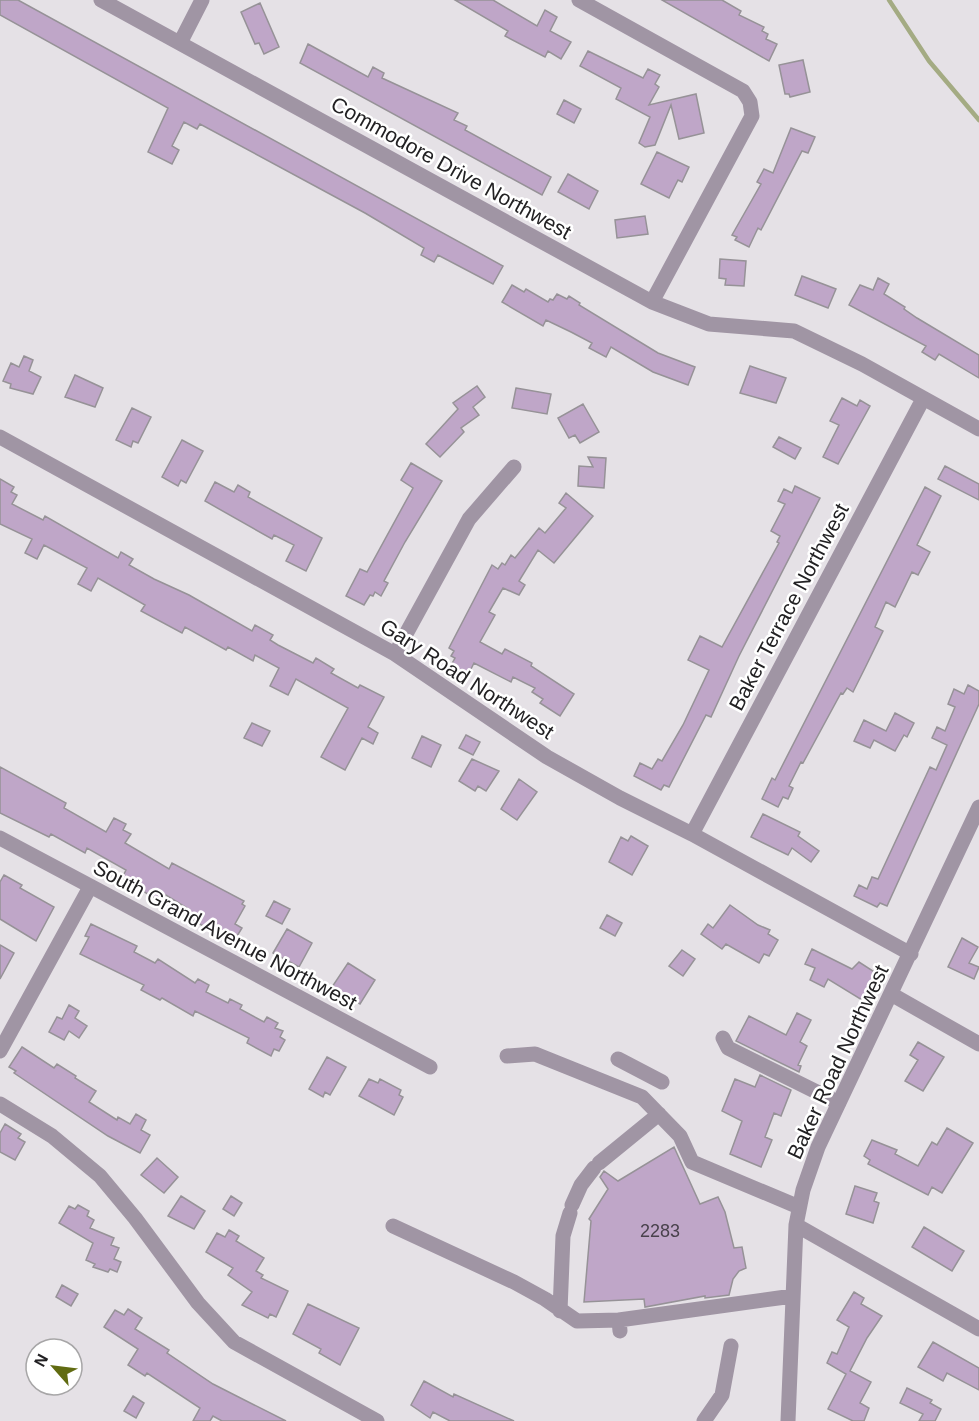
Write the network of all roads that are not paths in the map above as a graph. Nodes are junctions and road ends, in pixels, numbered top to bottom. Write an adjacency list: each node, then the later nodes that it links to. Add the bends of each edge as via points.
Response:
1 (101, 0): 4 (street, Commodore Drive Northwest)
2 (202, 0): 4 (street)
3 (579, 0): 5 (street, via 743,91 750,102 752,116)
4 (180, 43): 5 (street, Commodore Drive Northwest)
5 (652, 302): 6 (street, Commodore Drive Northwest, via 709,324 794,331)
6 (923, 399): 7 (street); 12 (street, Baker Terrace Northwest)
7 (979, 429)
8 (0, 437): 10 (street, Gary Road Northwest)
9 (513, 467): 10 (street, via 469,519)
10 (395, 654): 12 (street, Gary Road Northwest, via 547,757)
11 (979, 807): 15 (street, Baker Road Northwest)
12 (692, 834): 15 (street, Gary Road Northwest)
13 (0, 838): 14 (street, South Grand Avenue Northwest)
14 (90, 887): 19 (street); 21 (street, South Grand Avenue Northwest)
15 (911, 954): 16 (street, Baker Road Northwest)
16 (891, 994): 18 (street); 24 (street, Baker Road Northwest)
17 (723, 1038): 24 (street, via 728,1048)
18 (979, 1044)
19 (0, 1051)
20 (507, 1056): 22 (street, via 535,1054)
21 (430, 1067)
22 (606, 1081): 23 (street, via 616,1062); 26 (street, via 642,1097)
23 (662, 1082)
24 (839, 1103): 27 (street, Baker Road Northwest, via 818,1146)
25 (0, 1104): 34 (street, via 52,1136 100,1176 198,1304 234,1342)
26 (658, 1114): 27 (street, via 680,1136 692,1162); 31 (street, via 596,1166 581,1185 563,1236)
27 (799, 1207): 28 (street, Baker Road Northwest)
28 (796, 1225): 30 (street, Baker Road Northwest); 32 (street)
29 (393, 1226): 31 (street, via 514,1282)
30 (793, 1296): 31 (street, via 620,1325 577,1321); 36 (street, Baker Road Northwest)
31 (560, 1311)
32 (979, 1329)
33 (731, 1346): 35 (street, via 722,1395)
34 (377, 1421)
35 (704, 1421)
36 (788, 1421)

